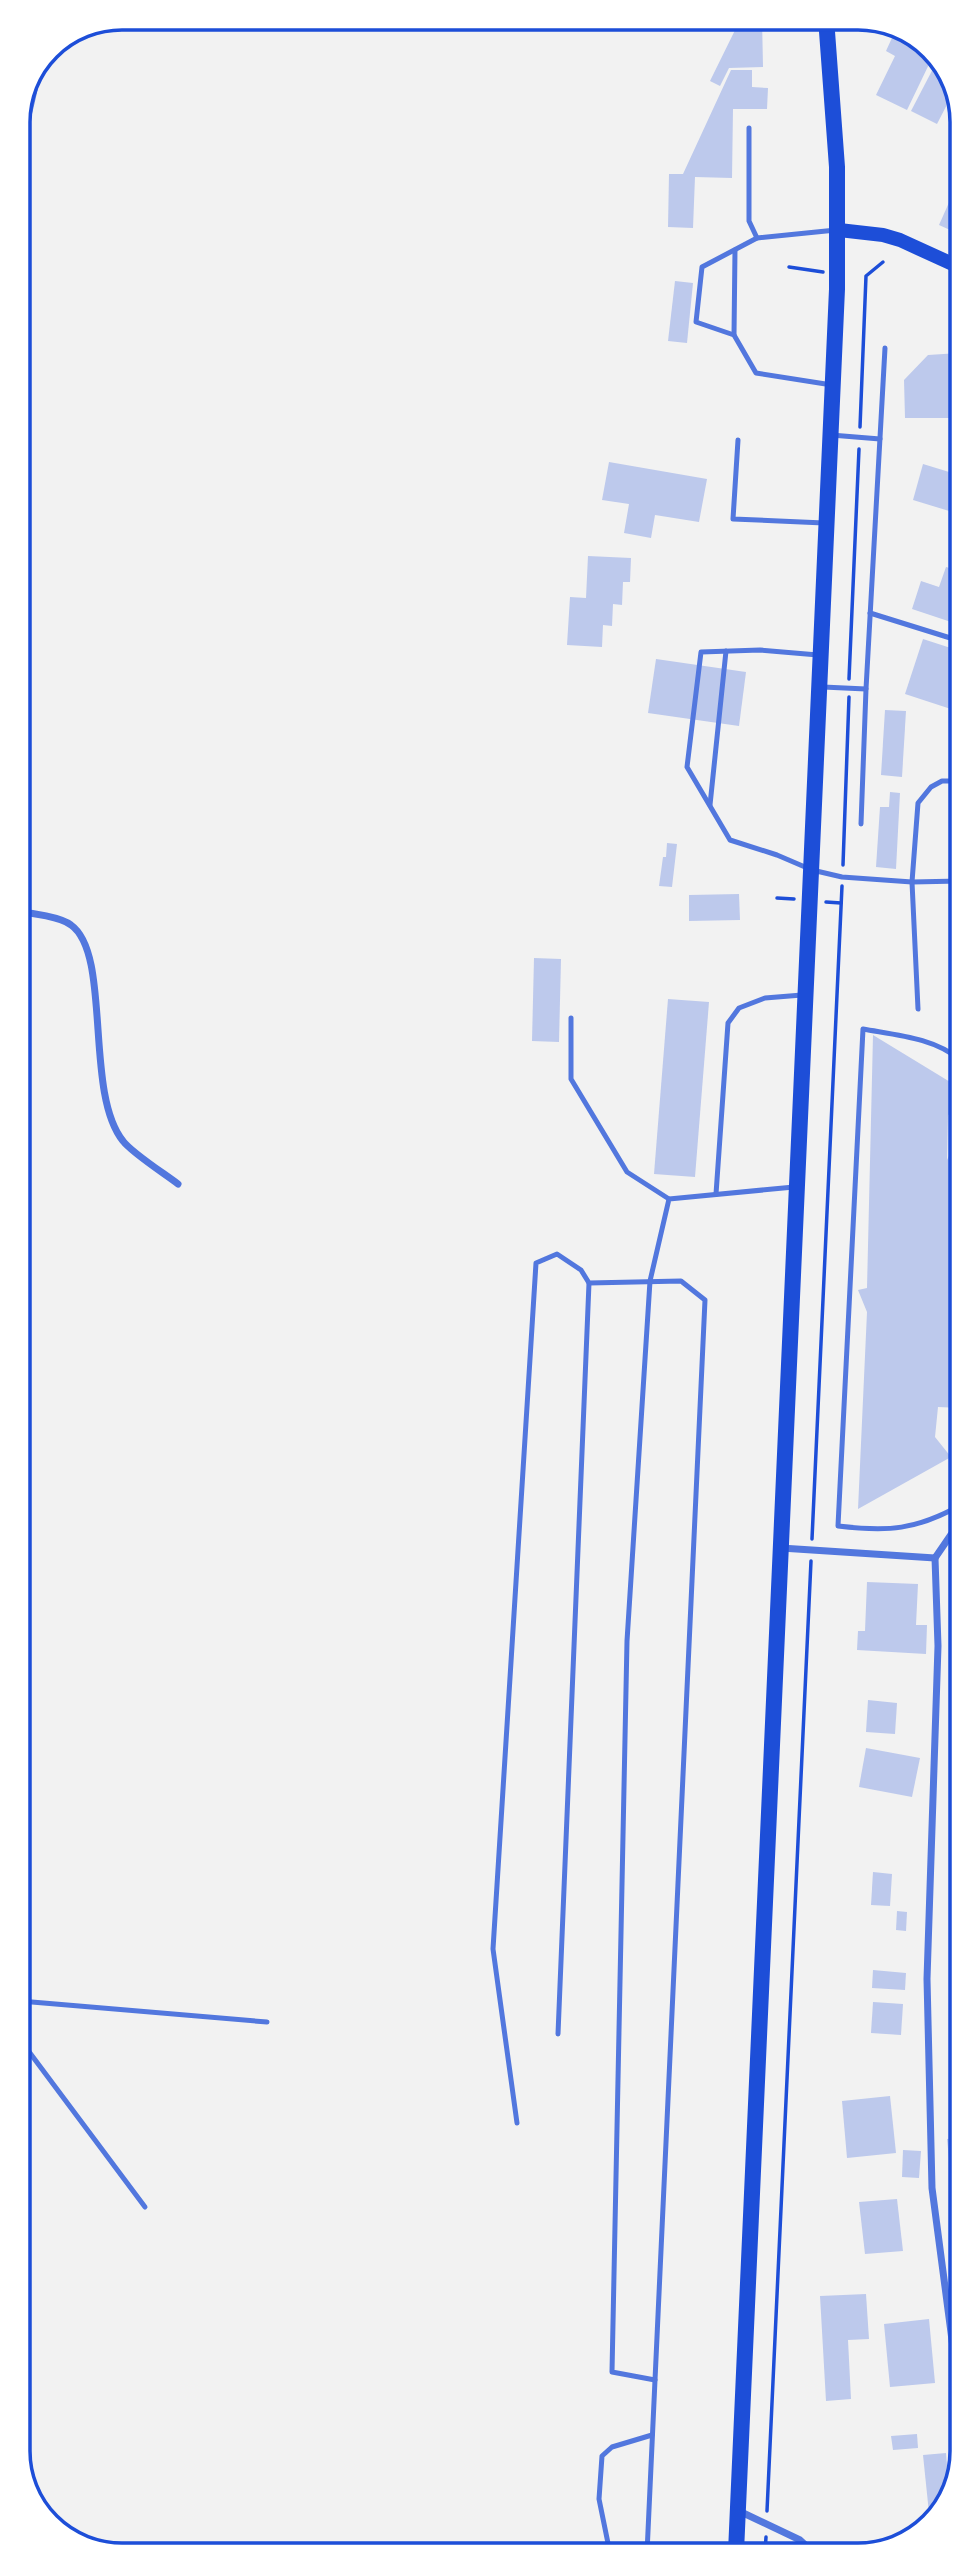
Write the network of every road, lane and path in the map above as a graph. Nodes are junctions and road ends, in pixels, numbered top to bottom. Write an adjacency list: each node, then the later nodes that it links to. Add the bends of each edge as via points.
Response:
1 (827, 30): 3 (main road)
2 (749, 128): 4 (lane, via 749,221)
3 (839, 230): 4 (lane); 7 (main road, via 900,240); 10 (main road)
4 (757, 238): 5 (lane)
5 (735, 250): 8 (lane); 8 (lane, via 702,267 696,321)
6 (883, 262): 12 (path, via 866,276)
7 (950, 263)
8 (734, 335): 10 (lane, via 756,373)
9 (886, 348): 13 (lane)
10 (833, 385): 11 (main road)
11 (831, 435): 12 (lane); 15 (main road)
12 (859, 437): 13 (lane); 21 (path)
13 (880, 439): 16 (lane)
14 (738, 440): 15 (lane, via 733,519)
15 (827, 524): 19 (main road)
16 (870, 613): 17 (lane); 22 (lane)
17 (950, 639)
18 (726, 651): 19 (lane); 24 (lane); 24 (lane, via 701,652 687,767)
19 (821, 655): 20 (main road)
20 (820, 687): 21 (lane); 26 (main road)
21 (849, 688): 22 (lane); 27 (path)
22 (866, 689): 25 (lane)
23 (950, 781): 29 (lane, via 931,787 918,803)
24 (710, 806): 26 (lane, via 730,840)
25 (861, 824)
26 (812, 870): 27 (lane); 31 (main road)
27 (842, 877): 29 (lane); 44 (path)
28 (950, 881): 29 (lane)
29 (912, 882): 32 (lane)
30 (30, 913): 35 (street, via 71,925 89,948 105,1105 123,1141)
31 (806, 995): 36 (main road); 37 (lane, via 765,998 739,1008 728,1023)
32 (918, 1009)
33 (571, 1018): 38 (lane, via 571,1079 627,1172)
34 (950, 1052): 41 (lane, via 905,1036 863,1029 838,1526 878,1531 922,1524)
35 (178, 1184)
36 (798, 1187): 37 (lane); 43 (main road)
37 (716, 1195): 38 (lane)
38 (668, 1199): 39 (lane)
39 (650, 1281): 40 (lane); 53 (lane, via 627,1641 612,2372); 53 (lane, via 681,1280 705,1300)
40 (589, 1283): 48 (lane); 50 (lane, via 581,1270 557,1254 536,1263 493,1949)
41 (950, 1510)
42 (950, 1536): 45 (street)
43 (780, 1548): 44 (street); 55 (main road)
44 (811, 1550): 45 (street); 56 (path)
45 (935, 1558): 52 (street, via 938,1646 927,1979 932,2188)
46 (30, 2002): 47 (lane)
47 (267, 2022)
48 (558, 2034)
49 (30, 2054): 51 (lane)
50 (517, 2123)
51 (145, 2207)
52 (950, 2325)
53 (655, 2380): 54 (lane)
54 (652, 2435): 57 (lane, via 612,2447 602,2456 598,2499); 58 (lane)
55 (738, 2510): 56 (street); 59 (main road)
56 (766, 2524): 60 (street)
57 (608, 2543)
58 (647, 2543)
59 (736, 2543)
60 (803, 2543)

